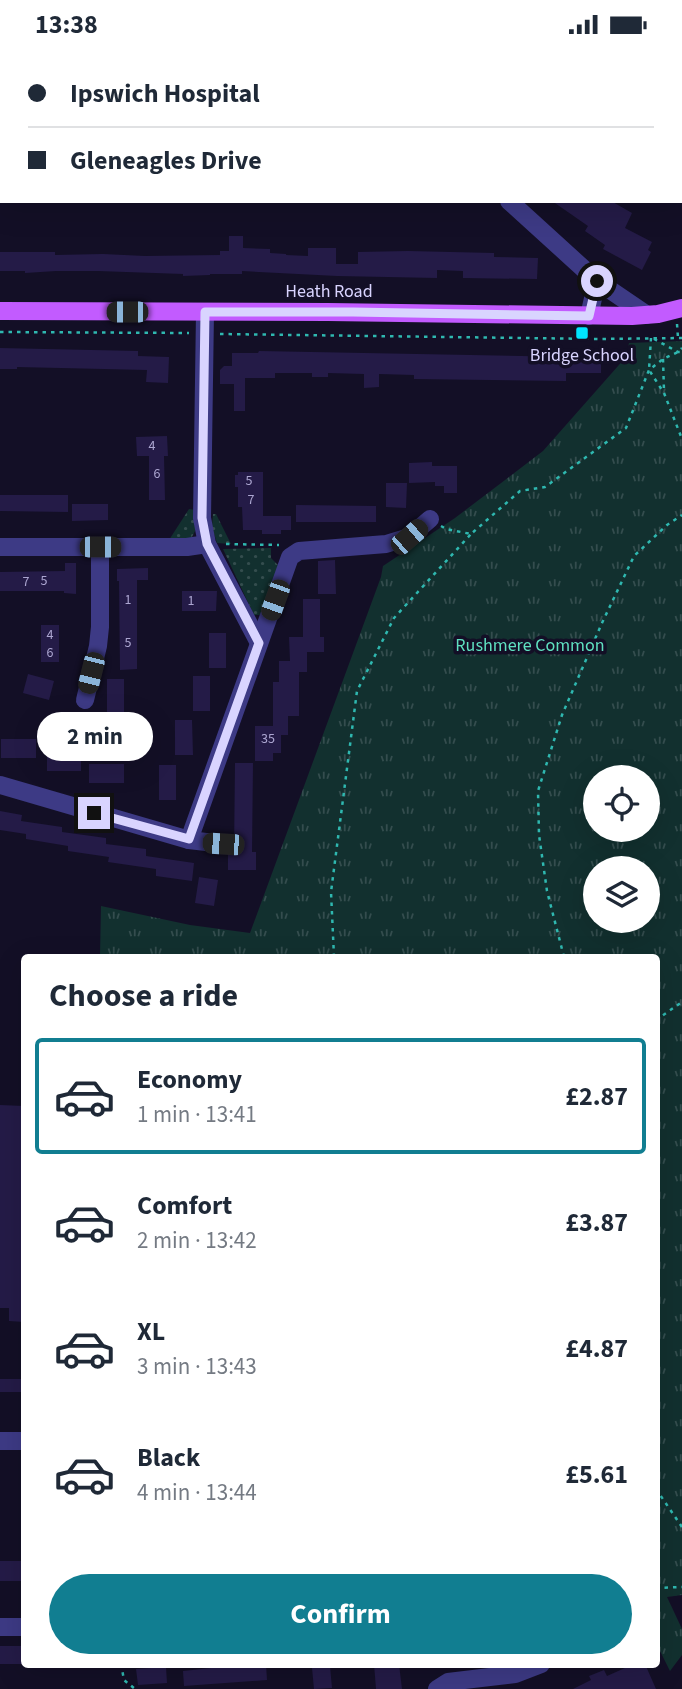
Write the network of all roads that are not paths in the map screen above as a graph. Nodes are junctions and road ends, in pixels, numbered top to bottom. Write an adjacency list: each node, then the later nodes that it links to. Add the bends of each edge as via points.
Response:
1 (511, 203): 2 (street)
2 (597, 281): 5 (street); 6 (street)
3 (0, 311): 4 (main road, Heath Road)
4 (205, 312): 6 (main road, Heath Road); 8 (street, via 202,518)
5 (669, 315): 6 (main road, Heath Road)
6 (589, 316)
7 (430, 519): 11 (street, via 409,537 386,544 299,551 290,557)
8 (207, 544): 10 (street); 11 (street)
9 (0, 547): 10 (street)
10 (100, 547): 12 (street, via 100,627)
11 (259, 643): 14 (street)
12 (85, 700)
13 (0, 785): 14 (street)
14 (189, 839): 15 (street)
15 (223, 844)
16 (0, 1441): 17 (street)
17 (21, 1441)
18 (0, 1627): 19 (street)
19 (21, 1627)
20 (531, 1668): 21 (street, via 448,1682)
21 (438, 1689)

